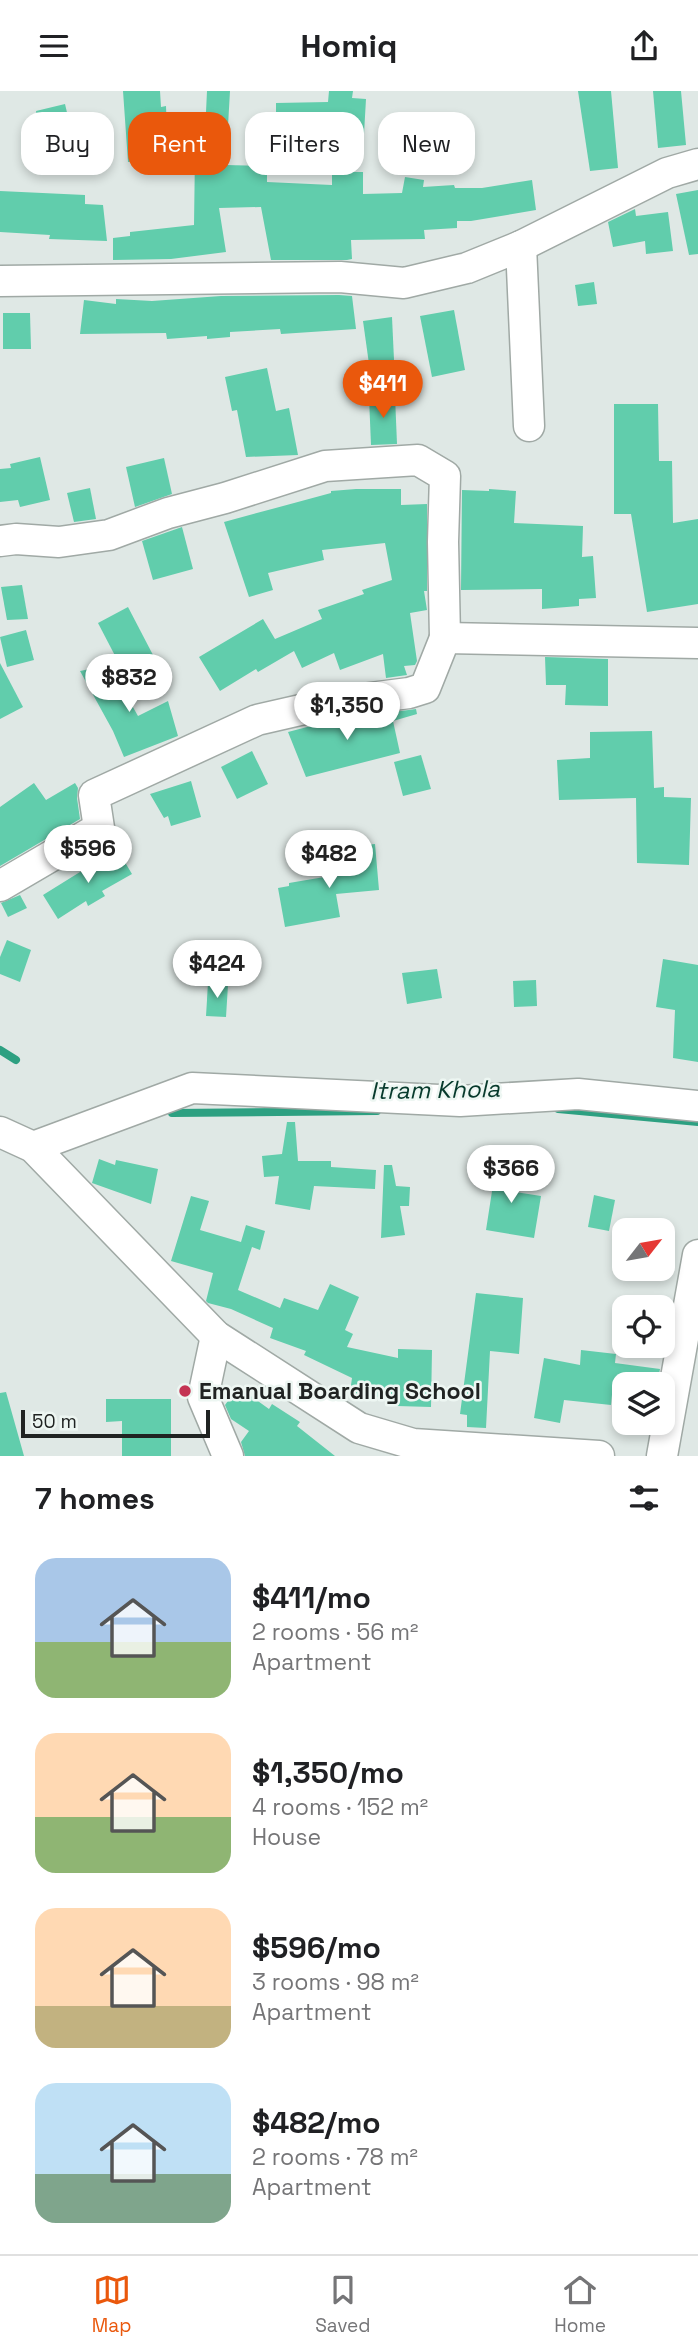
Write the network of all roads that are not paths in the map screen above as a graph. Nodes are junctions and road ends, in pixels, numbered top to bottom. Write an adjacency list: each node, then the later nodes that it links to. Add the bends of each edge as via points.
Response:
1 (698, 164): 2 (street, via 667,173)
2 (521, 246): 3 (street, via 467,268 404,283 340,277); 4 (street)
3 (0, 281)
4 (529, 426)
5 (0, 541): 6 (street, via 59,542 109,535 325,466 418,460 445,476)
6 (445, 638): 7 (street); 8 (street, via 425,688 257,720 94,795 99,828)
7 (698, 643)
8 (0, 886)
9 (698, 1106): 11 (street, via 578,1094 460,1101 192,1088)
10 (0, 1132): 11 (street)
11 (33, 1147): 13 (street)
12 (698, 1255): 16 (street)
13 (216, 1336): 14 (street, via 203,1397); 15 (street, via 359,1428 413,1444)
14 (228, 1456)
15 (599, 1456)
16 (662, 1456)

